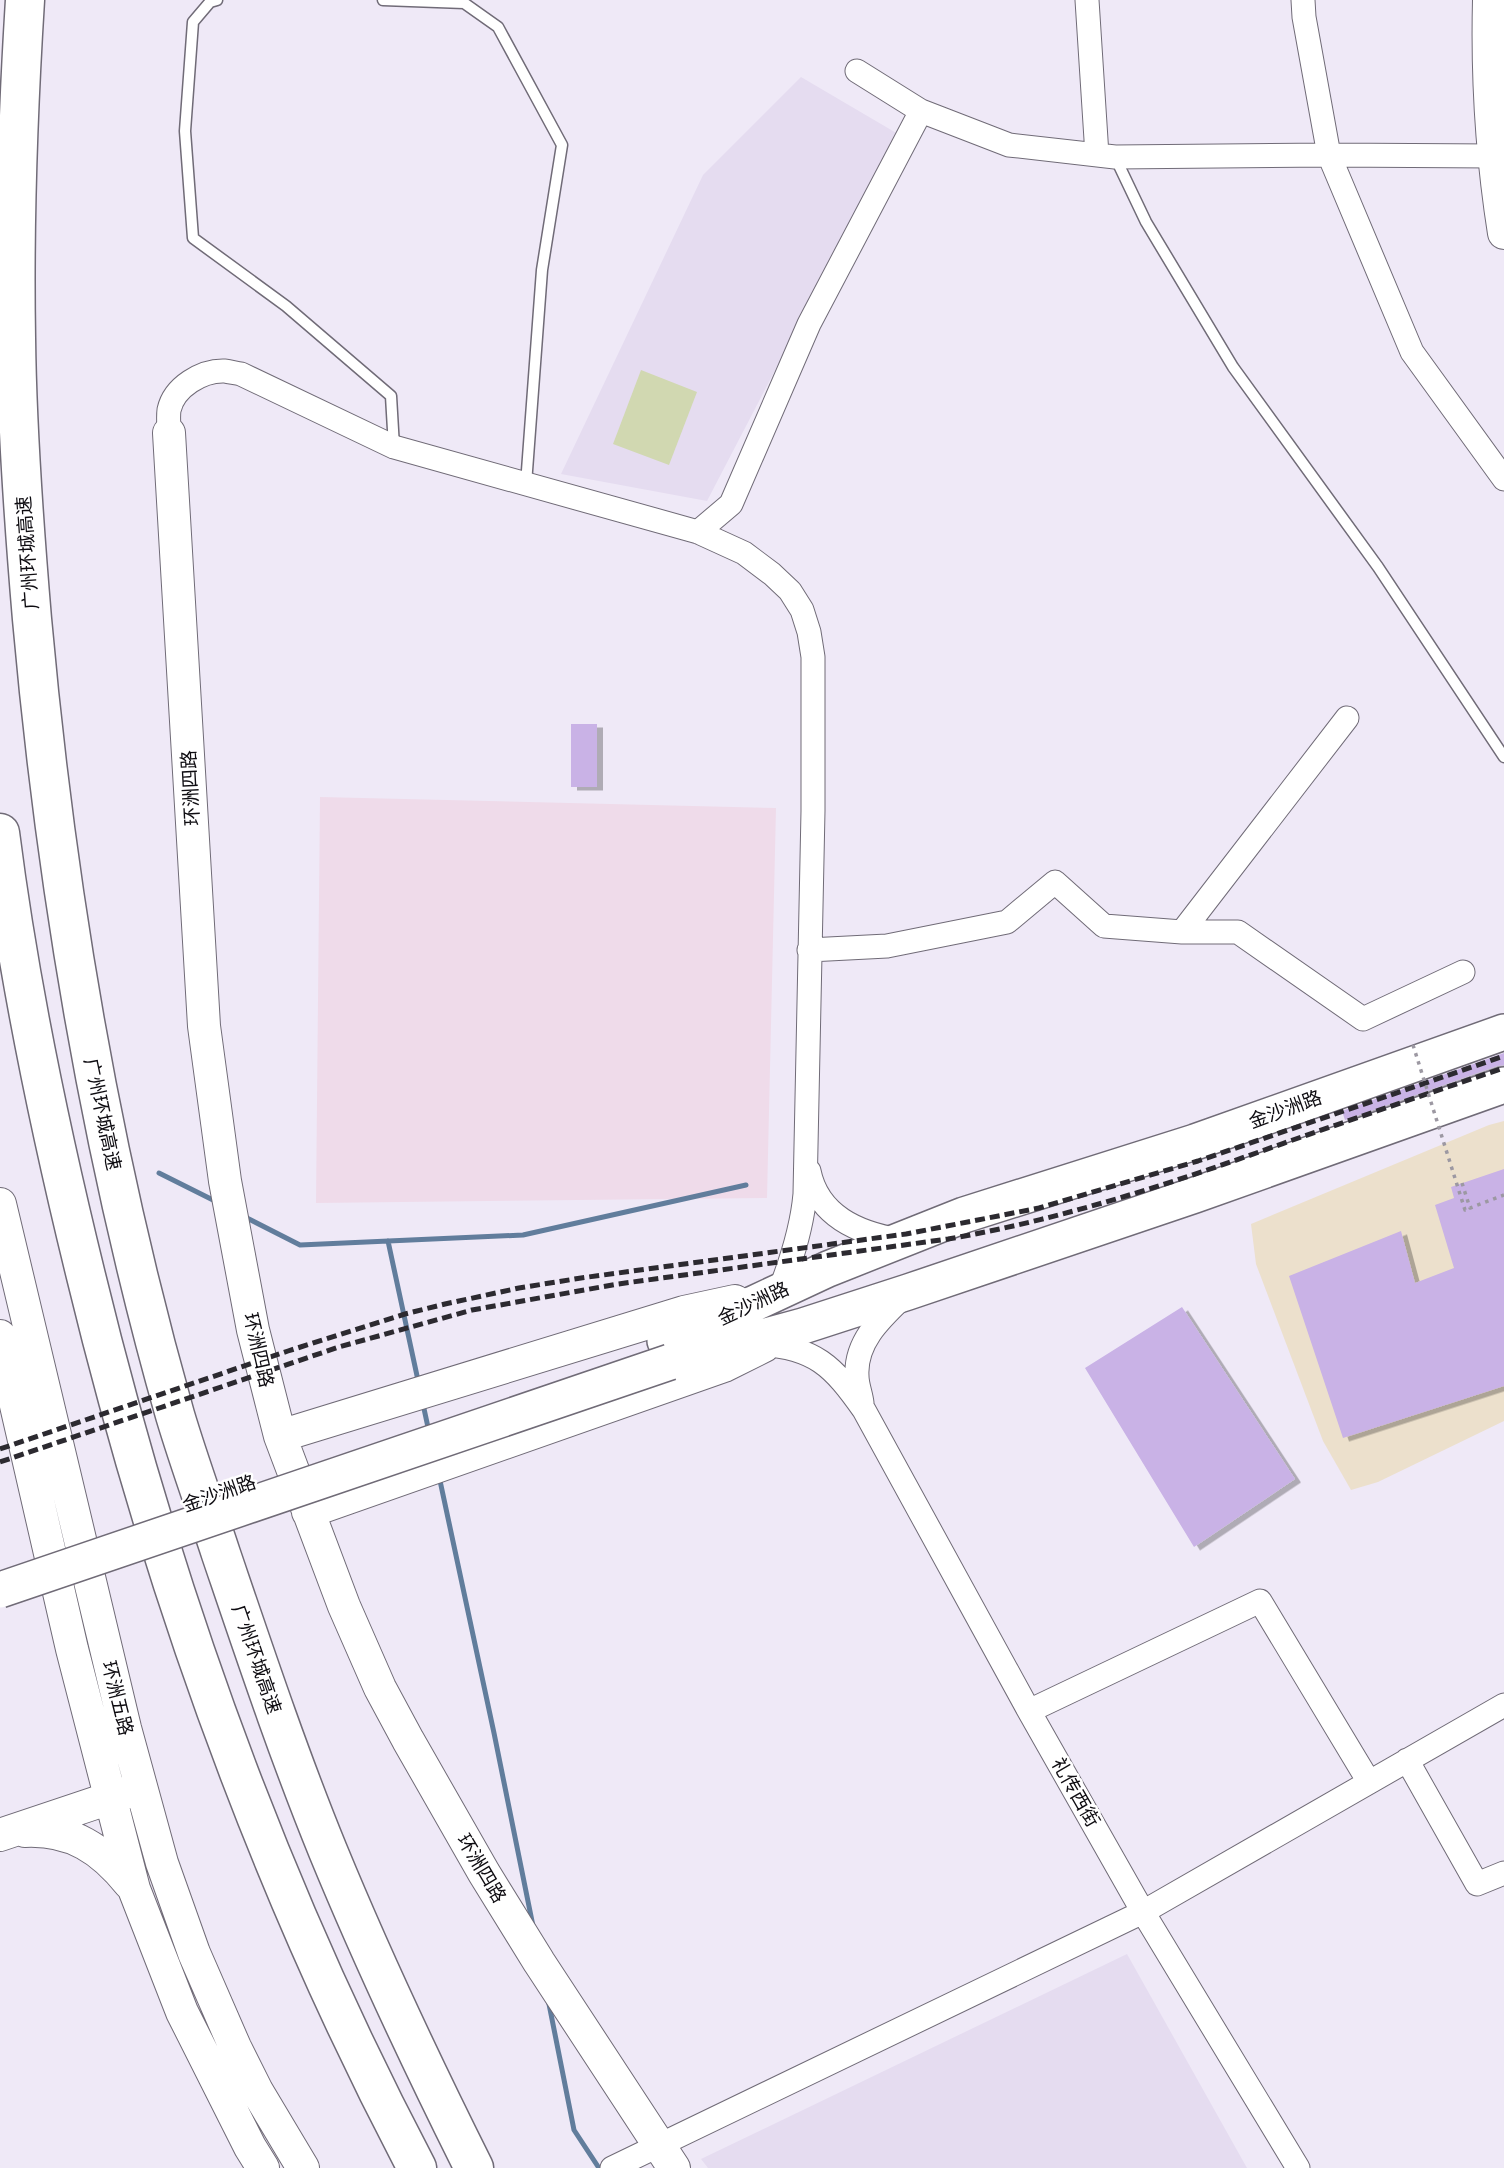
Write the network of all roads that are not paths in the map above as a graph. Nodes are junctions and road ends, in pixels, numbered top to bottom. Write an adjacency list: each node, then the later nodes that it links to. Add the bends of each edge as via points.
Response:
1 (25, 0): 48 (highway, 广州环城高速, via 16,343 24,533 60,873 119,1191 176,1416 269,1696)
2 (217, 0): 14 (lane, via 193,22 185,131 193,238 286,306 391,396)
3 (383, 0): 16 (lane, via 464,3 498,27 562,145 542,270)
4 (1087, 0): 10 (street)
5 (1303, 0): 9 (street)
6 (1489, 0): 11 (street)
7 (857, 71): 8 (street)
8 (921, 111): 10 (street, via 1009,145); 17 (street, via 809,324 731,504)
9 (1329, 155): 10 (street); 11 (street); 15 (street, via 1412,352)
10 (1106, 156): 19 (lane, via 1233,367 1378,567)
11 (1494, 156): 12 (street)
12 (1504, 233)
13 (169, 433): 14 (street, via 169,409 178,394 191,381 224,371 241,374); 37 (street, 环洲四路, via 204,1026 246,1297)
14 (394, 447): 16 (street)
15 (1504, 479)
16 (526, 484): 17 (street)
17 (698, 532): 22 (street, via 744,553 772,574 803,610 809,632 813,758)
18 (1347, 718): 21 (street)
19 (1504, 758)
20 (0, 833): 55 (highway, via 26,1005 67,1204 102,1345 176,1599 296,1910)
21 (1182, 932): 22 (street, via 1104,926 1055,882 1007,922 887,946); 23 (street, via 1238,932 1363,1019)
22 (808, 950): 26 (street)
23 (1463, 972)
24 (1504, 1032): 28 (main road, 金沙洲路, via 1195,1142 1014,1198)
25 (1504, 1085): 31 (main road, 金沙洲路)
26 (806, 1156): 28 (street, via 811,1180 827,1209 858,1230); 30 (street, via 803,1216)
27 (0, 1203): 29 (street, 环洲五路)
28 (899, 1240): 30 (main road, 金沙洲路)
29 (6, 1283): 45 (street, 环洲五路, via 46,1403)
30 (780, 1290): 34 (main road, 金沙洲路); 37 (street, via 684,1312)
31 (908, 1292): 33 (main road, 金沙洲路); 36 (street, via 878,1321 858,1355)
32 (0, 1336): 35 (street, 环洲五路)
33 (750, 1344): 34 (main road, 金沙洲路); 36 (street, via 796,1350 825,1364); 38 (street, via 724,1366)
34 (668, 1351): 39 (main road, 金沙洲路, via 341,1450); 40 (main road, 金沙洲路, bridge)
35 (8, 1394): 46 (street, 环洲五路)
36 (864, 1410): 42 (street, 礼传西街)
37 (280, 1436): 38 (street, 环洲四路)
38 (308, 1512): 52 (street, 环洲四路, via 344,1606 414,1752 539,1962)
39 (0, 1569)
40 (0, 1590)
41 (1504, 1705): 43 (street)
42 (1029, 1711): 44 (street, via 1260,1601); 51 (street, 礼传西街)
43 (1407, 1760): 44 (street); 49 (street, via 1477,1884)
44 (1369, 1782): 51 (street)
45 (141, 1788): 46 (street); 54 (street, 环洲五路, via 175,1902 216,2006 257,2091)
46 (109, 1798): 47 (street); 50 (street, 环洲五路)
47 (5, 1833): 50 (street, via 46,1831 82,1842 105,1855)
48 (327, 1849): 56 (highway, 广州环城高速); 57 (highway, via 391,1984)
49 (1504, 1873)
50 (134, 1889): 53 (street, 环洲五路, via 182,2012)
51 (1143, 1912): 52 (street); 59 (street, 礼传西街)
52 (666, 2157): 58 (street)
53 (263, 2168)
54 (303, 2168)
55 (418, 2168)
56 (474, 2168)
57 (496, 2168)
58 (612, 2168)
59 (1298, 2168)

